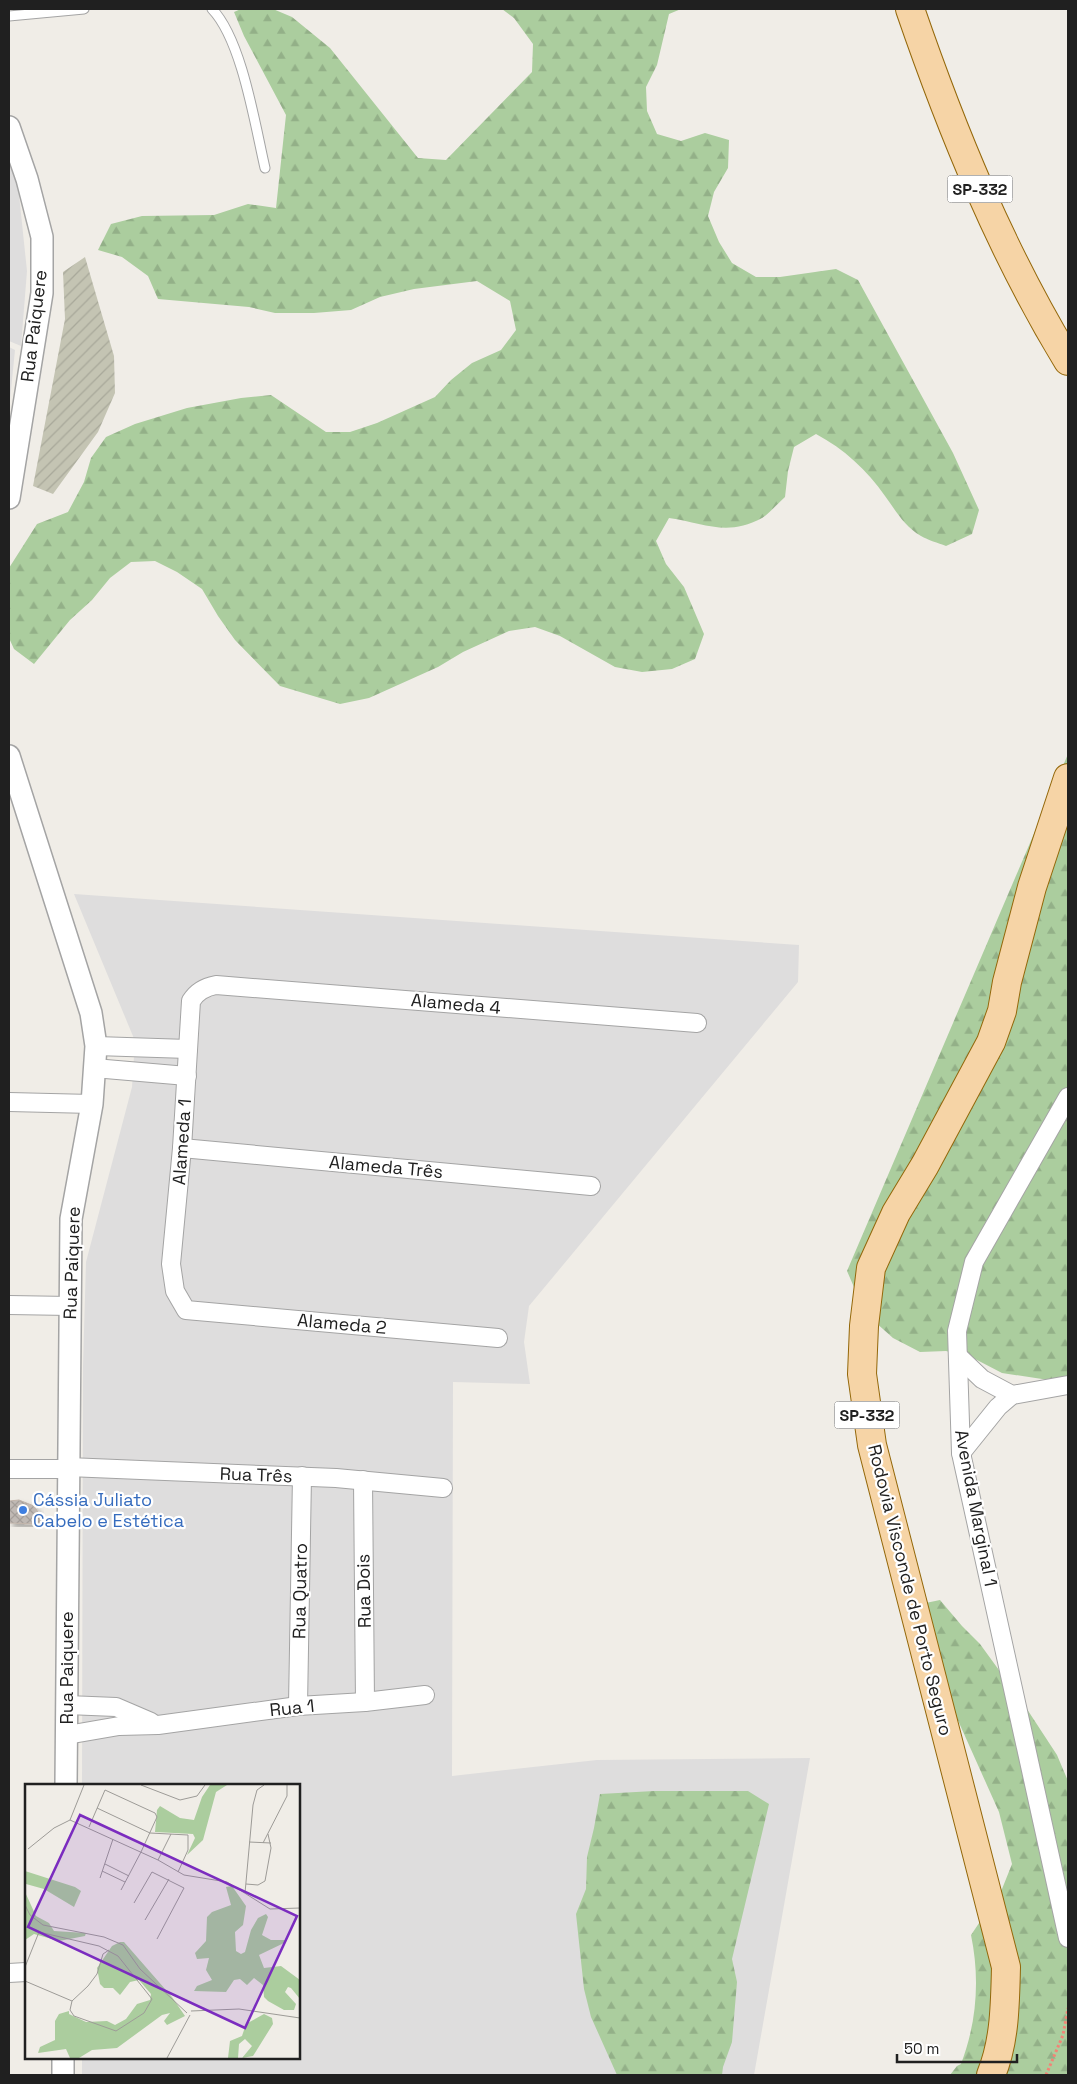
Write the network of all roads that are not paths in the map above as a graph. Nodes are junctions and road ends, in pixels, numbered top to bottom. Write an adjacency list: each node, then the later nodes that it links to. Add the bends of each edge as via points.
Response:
1 (84, 9): 4 (lane)
2 (212, 9): 6 (lane, via 220,17 239,60)
3 (910, 9): 7 (main road, SP-332, via 950,119 991,216 1036,308)
4 (9, 16)
5 (9, 127): 8 (street, Rua Paiquere, via 42,237 42,293)
6 (265, 168)
7 (1068, 361)
8 (9, 496)
9 (9, 756): 11 (street, Rua Paiquere)
10 (1068, 778): 48 (main road, Rodovia Visconde de Porto Seguro / SP-332, via 1032,887 1002,1011 991,1042 896,1213 872,1268 864,1326 862,1374 872,1445 1006,1967 1005,2012 997,2060)
11 (13, 786): 14 (street, Rua Paiquere, via 91,1013)
12 (216, 985): 13 (street, Alameda 4); 15 (street, Alameda 1, via 205,987 191,1001)
13 (697, 1023)
14 (96, 1046): 15 (street); 16 (street, Rua Paiquere)
15 (188, 1049): 17 (street, Alameda 1)
16 (94, 1068): 17 (street); 20 (street, Rua Paiquere)
17 (187, 1076): 21 (street, Alameda 1)
18 (1068, 1097): 27 (street, Avenida Marginal 1, via 974,1262 957,1331)
19 (9, 1102): 20 (street)
20 (92, 1104): 24 (street, Rua Paiquere, via 71,1219)
21 (182, 1148): 22 (street, Alameda Três); 25 (street, Alameda 1, via 171,1264 174,1291)
22 (591, 1186)
23 (9, 1305): 24 (street)
24 (70, 1306): 31 (street, Rua Paiquere)
25 (186, 1310): 26 (street, Alameda 2)
26 (498, 1338)
27 (958, 1356): 29 (street, via 982,1380); 30 (street, Avenida Marginal 1)
28 (1068, 1385): 29 (street)
29 (1012, 1395): 30 (street, via 998,1407)
30 (961, 1453): 43 (street, Avenida Marginal 1)
31 (68, 1468): 32 (street, Rua Três); 33 (street, Rua Três); 38 (street, Rua Paiquere)
32 (9, 1469)
33 (302, 1476): 34 (street, Rua Três); 39 (street, Rua Quatro)
34 (363, 1480): 35 (street, Rua Três); 37 (street, Rua Dois)
35 (443, 1488)
36 (425, 1695): 37 (street, Rua 1)
37 (365, 1702): 39 (street, Rua 1)
38 (67, 1705): 40 (street, via 116,1707); 41 (street, Rua Paiquere)
39 (298, 1706): 40 (street, Rua 1)
40 (158, 1725): 41 (street, Rua 1, via 120,1726)
41 (67, 1734): 42 (street, Rua Paiquere)
42 (66, 1784)
43 (1068, 1938)
44 (25, 1972): 45 (street)
45 (9, 1973)
46 (62, 2059): 47 (street)
47 (62, 2075)
48 (991, 2075)

